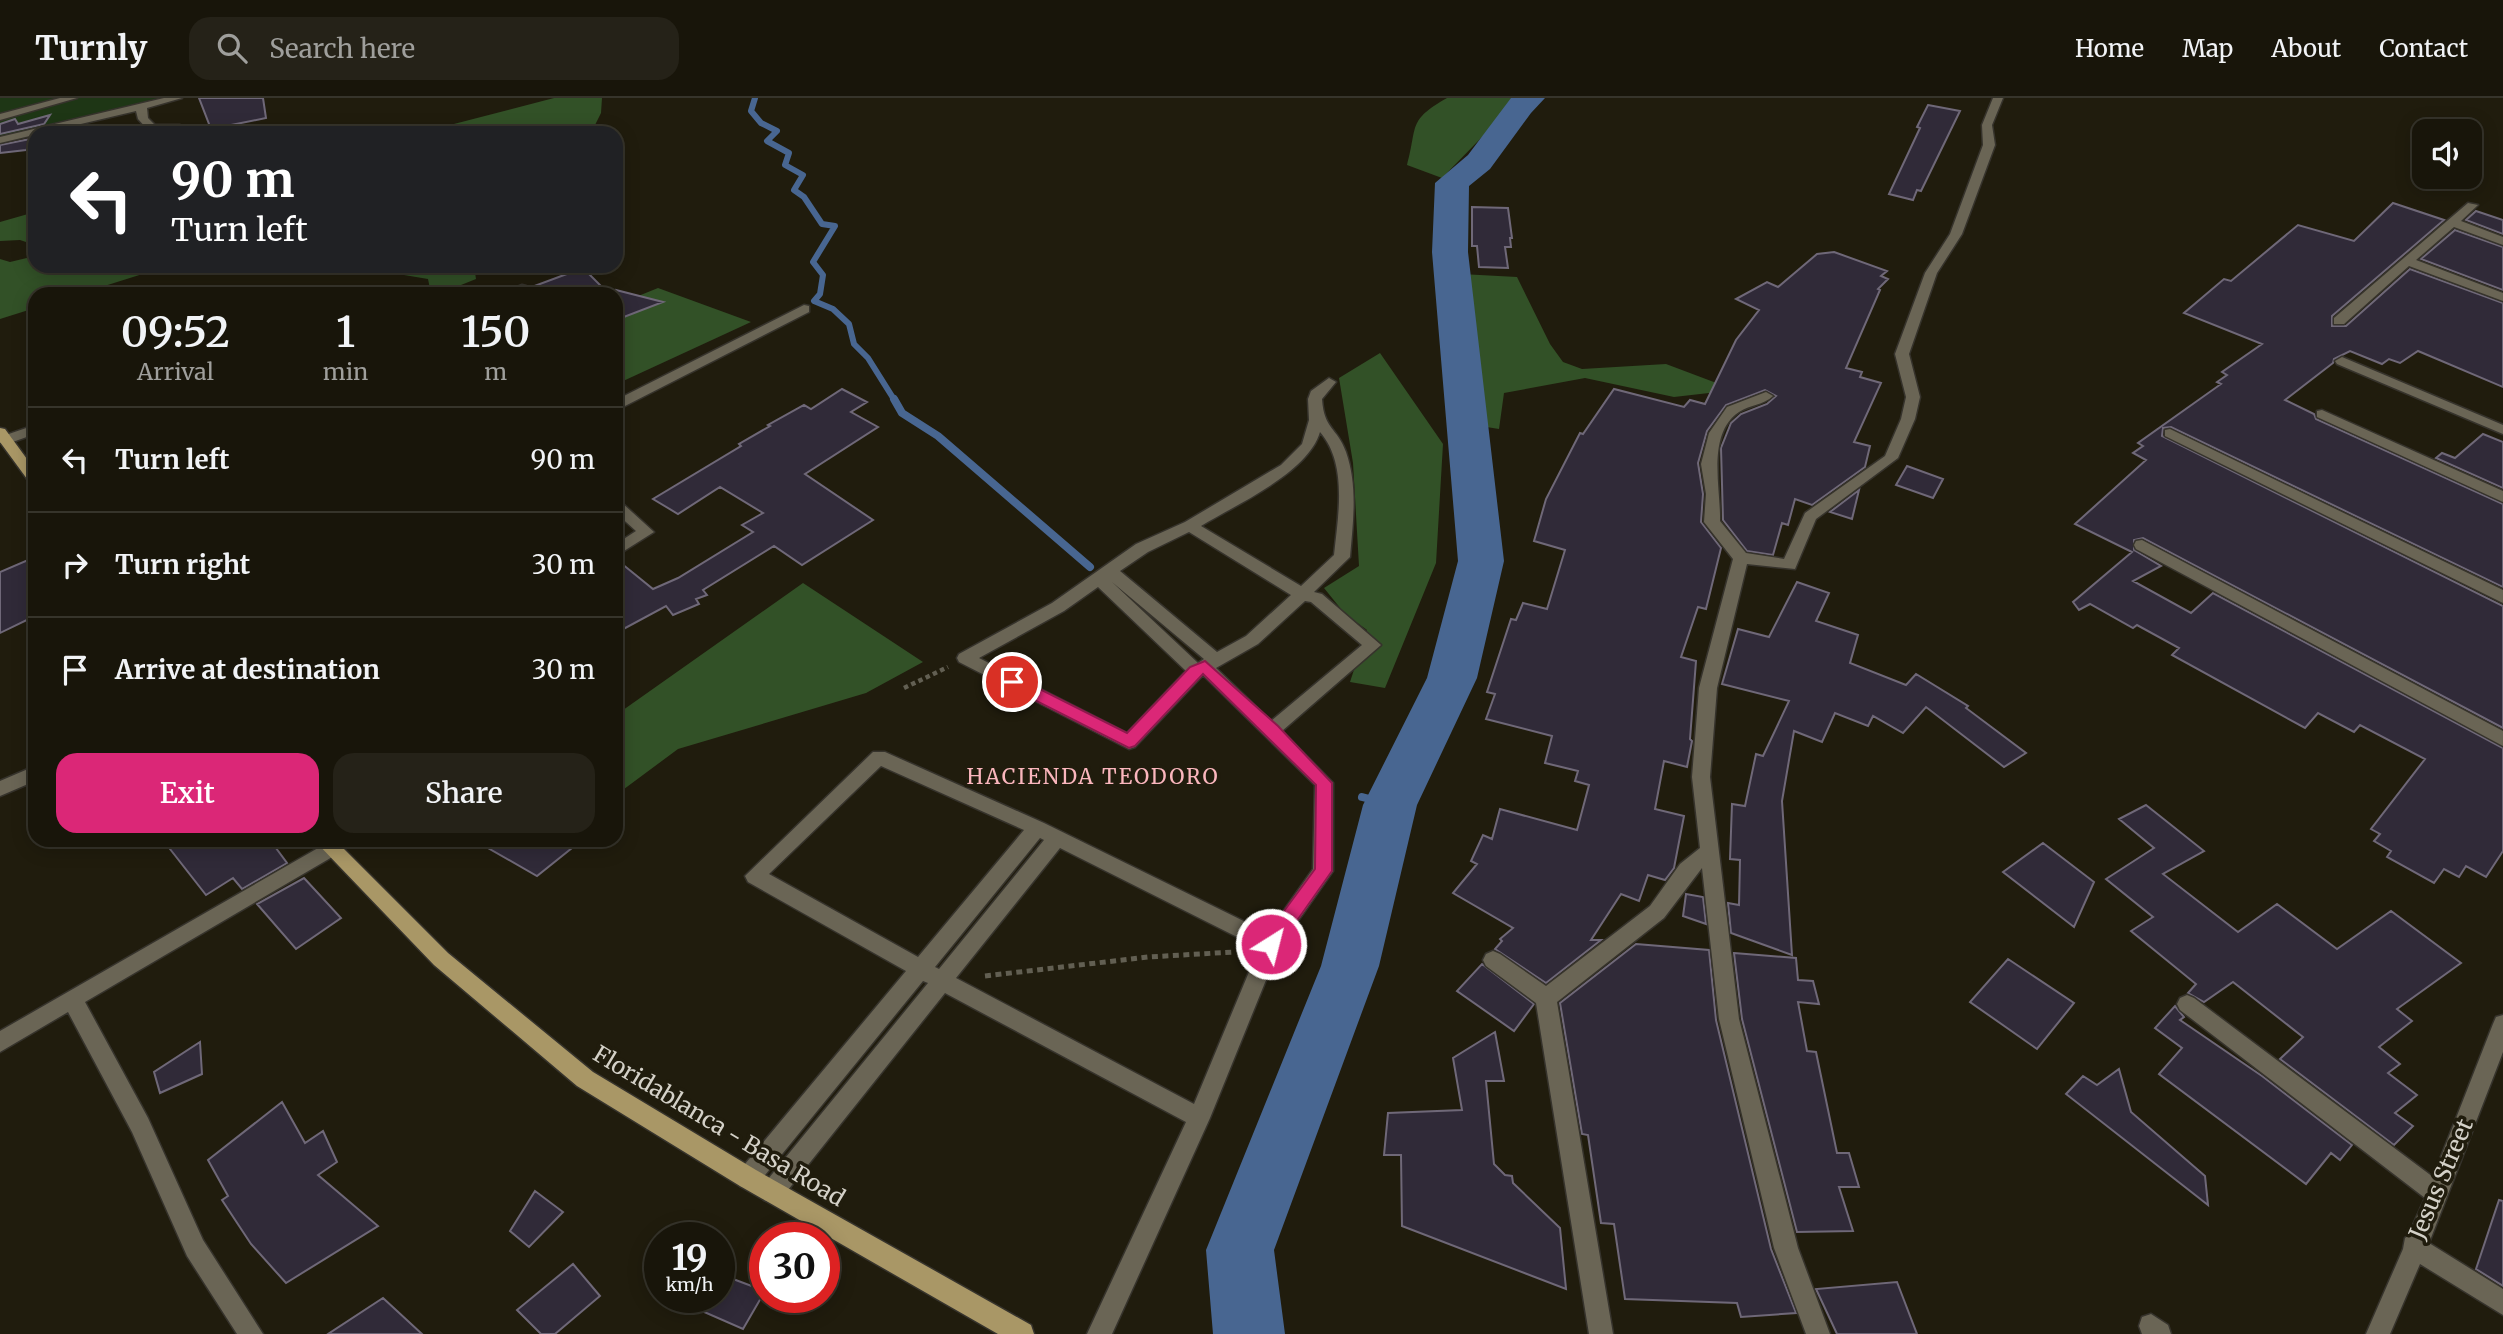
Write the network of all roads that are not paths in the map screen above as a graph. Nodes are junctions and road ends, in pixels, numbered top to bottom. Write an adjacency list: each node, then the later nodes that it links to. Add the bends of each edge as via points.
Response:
1 (72, 98): 5 (street)
2 (177, 98): 4 (street)
3 (1998, 98): 33 (street, via 1987,124 1989,145 1956,234 1931,273 1902,354 1913,397 1891,458 1810,516 1789,565)
4 (141, 107): 6 (street); 7 (street)
5 (0, 117)
6 (60, 126)
7 (150, 126)
8 (28, 133): 9 (street)
9 (0, 140)
10 (2472, 205): 11 (street)
11 (2455, 223): 12 (street); 13 (street)
12 (2503, 241)
13 (2409, 262): 14 (street); 16 (street)
14 (2503, 297)
15 (804, 309): 20 (street)
16 (2339, 321)
17 (2342, 361): 23 (street)
18 (1329, 382): 22 (street, via 1315,399)
19 (1766, 396): 33 (street, via 1732,410 1716,433 1709,464 1712,522)
20 (623, 401)
21 (2322, 414): 28 (street)
22 (1317, 420): 30 (street, via 1309,445 1286,468); 35 (street, via 1331,431 1341,456 1347,496 1342,557)
23 (2503, 430)
24 (28, 431): 26 (street)
25 (2170, 433): 36 (street)
26 (3, 436): 27 (main road)
27 (28, 470)
28 (2503, 497)
29 (623, 511): 32 (street, via 646,531)
30 (1190, 526): 34 (street, via 1142,548); 35 (street)
31 (2142, 545): 39 (street)
32 (623, 546)
33 (1741, 558): 46 (street, via 1708,688 1701,777)
34 (1104, 574): 37 (street); 37 (street); 37 (street, via 1058,607 965,658 1129,742)
35 (1304, 595): 37 (street, via 1252,640); 38 (street, via 1316,598 1373,645)
36 (2503, 597)
37 (1206, 666): 38 (street)
38 (1272, 730): 47 (street, via 1324,783 1324,858 1323,871)
39 (2503, 739)
40 (28, 776): 41 (street)
41 (0, 789)
42 (1037, 828): 43 (street); 49 (street); 49 (street, via 879,757 755,876)
43 (1057, 838): 47 (street); 50 (street)
44 (323, 847): 52 (street)
45 (331, 847): 57 (main road, Floridablanca - Basa Road, via 441,959 585,1079)
46 (1709, 851): 51 (street, via 1687,870 1657,912); 66 (street, via 1729,1019 1786,1248)
47 (1270, 947): 56 (street)
48 (1493, 960): 51 (street)
49 (921, 968): 50 (street); 57 (street)
50 (942, 981): 56 (street); 58 (street)
51 (1546, 998): 65 (street)
52 (72, 999): 55 (street); 62 (street, via 140,1125 195,1248)
53 (2187, 1004): 59 (street)
54 (2502, 1028): 59 (street, Jesus Street)
55 (0, 1042)
56 (1199, 1118): 64 (street)
57 (748, 1178): 58 (main road, Floridablanca - Basa Road)
58 (772, 1192): 63 (main road, Floridablanca - Basa Road)
59 (2438, 1194): 60 (street, Jesus Street)
60 (2413, 1245): 61 (street); 67 (street, Jesus Street)
61 (2503, 1303)
62 (251, 1334)
63 (1023, 1334)
64 (1099, 1334)
65 (1601, 1334)
66 (1818, 1334)
67 (2378, 1334)

